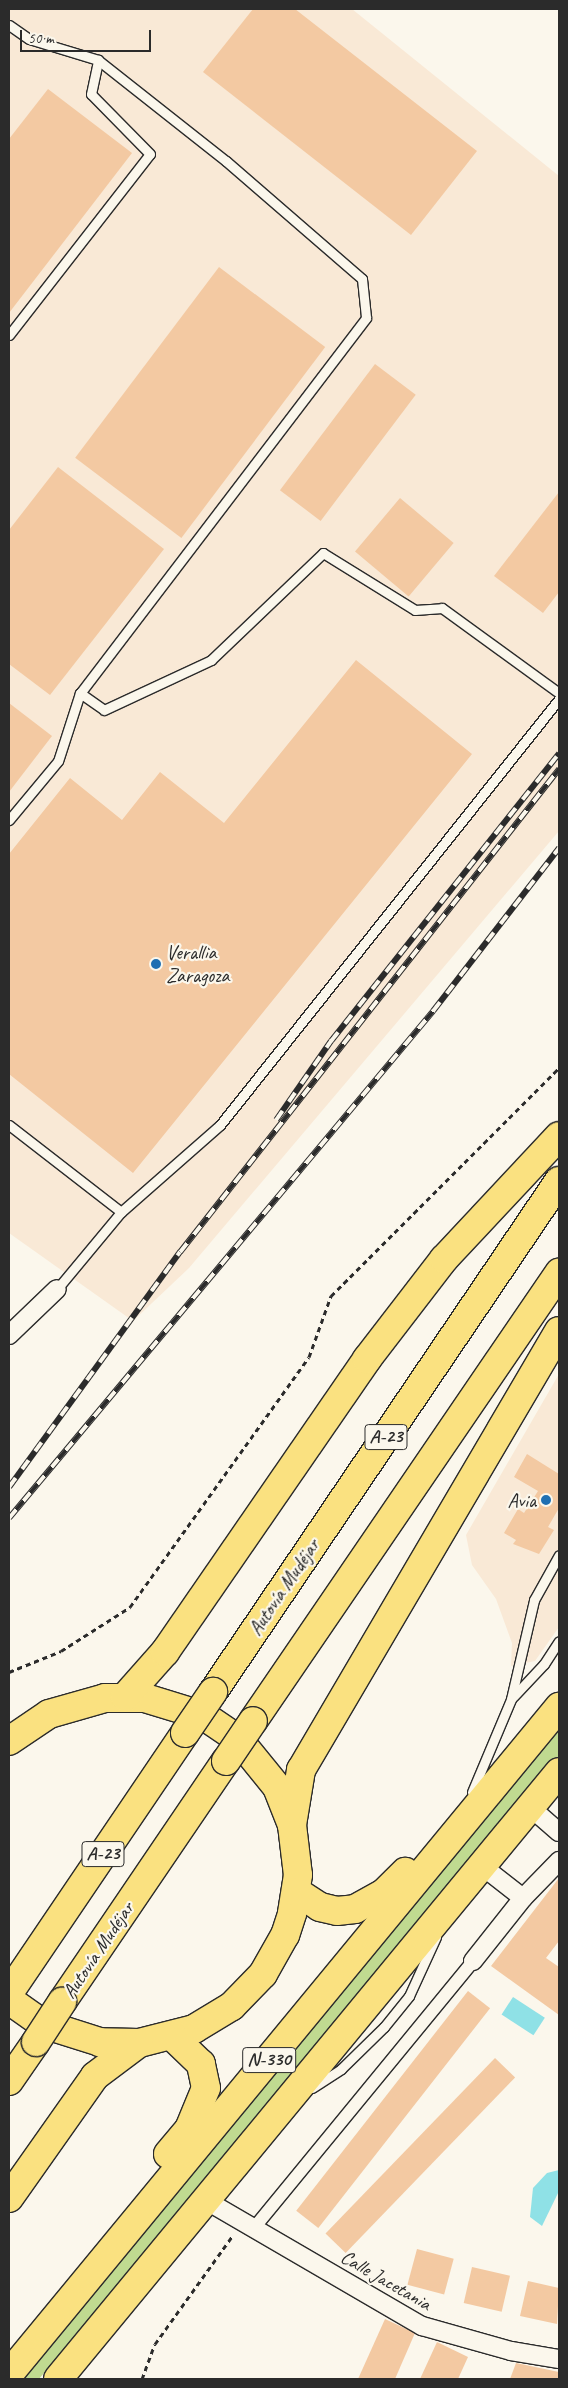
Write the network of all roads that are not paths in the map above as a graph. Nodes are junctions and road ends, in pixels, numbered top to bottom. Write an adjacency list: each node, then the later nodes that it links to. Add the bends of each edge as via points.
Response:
1 (9, 26): 2 (lane, via 28,39)
2 (98, 60): 3 (lane, via 91,94 150,154); 4 (lane, via 226,161 362,279 366,318)
3 (9, 335)
4 (80, 692): 5 (lane, via 104,710 211,660 323,553 415,610 442,608); 7 (lane, via 58,761)
5 (559, 693)
6 (559, 699): 11 (lane, via 220,1125)
7 (9, 820)
8 (9, 1125): 11 (lane)
9 (559, 1136): 18 (highway, via 444,1259 373,1351 165,1652)
10 (559, 1181): 33 (highway, Autovía Mudéjar / A-23, bridge)
11 (121, 1212): 13 (lane)
12 (559, 1273): 37 (highway, Autovía Mudéjar / A-23, bridge)
13 (58, 1289): 15 (street)
14 (559, 1331): 26 (highway, via 301,1770)
15 (9, 1335)
16 (559, 1555): 19 (lane, via 528,1618)
17 (559, 1641): 19 (lane, via 544,1664)
18 (125, 1697): 21 (highway, via 67,1707); 26 (highway, via 179,1706 222,1727 266,1770)
19 (511, 1699): 24 (lane)
20 (559, 1707): 22 (highway, N-330)
21 (11, 1737)
22 (528, 1745): 24 (highway, via 496,1762); 43 (highway, N-330)
23 (559, 1772): 25 (highway, N-330)
24 (472, 1792): 30 (highway, via 404,1873 371,1902 355,1909 337,1911 320,1907)
25 (530, 1807): 27 (street); 29 (highway, N-330)
26 (292, 1825): 30 (highway, via 298,1858)
27 (559, 1832)
28 (559, 1861): 31 (street)
29 (482, 1866): 31 (street); 39 (highway, N-330)
30 (296, 1892): 35 (highway, via 285,1935 272,1962 249,1991 214,2019)
31 (523, 1898): 32 (street)
32 (473, 1961): 40 (street)
33 (15, 1984)
34 (9, 2000): 36 (highway, via 61,2032 100,2042)
35 (173, 2037): 36 (highway); 41 (highway, via 201,2064 206,2088 189,2128)
36 (139, 2043): 38 (highway, via 95,2076)
37 (9, 2081)
38 (9, 2198)
39 (207, 2201): 40 (street, Calle Jacetania); 44 (highway, N-330)
40 (248, 2225): 42 (street, Calle Jacetania, via 422,2326 512,2351)
41 (9, 2347)
42 (559, 2359)
43 (9, 2374)
44 (58, 2379)

